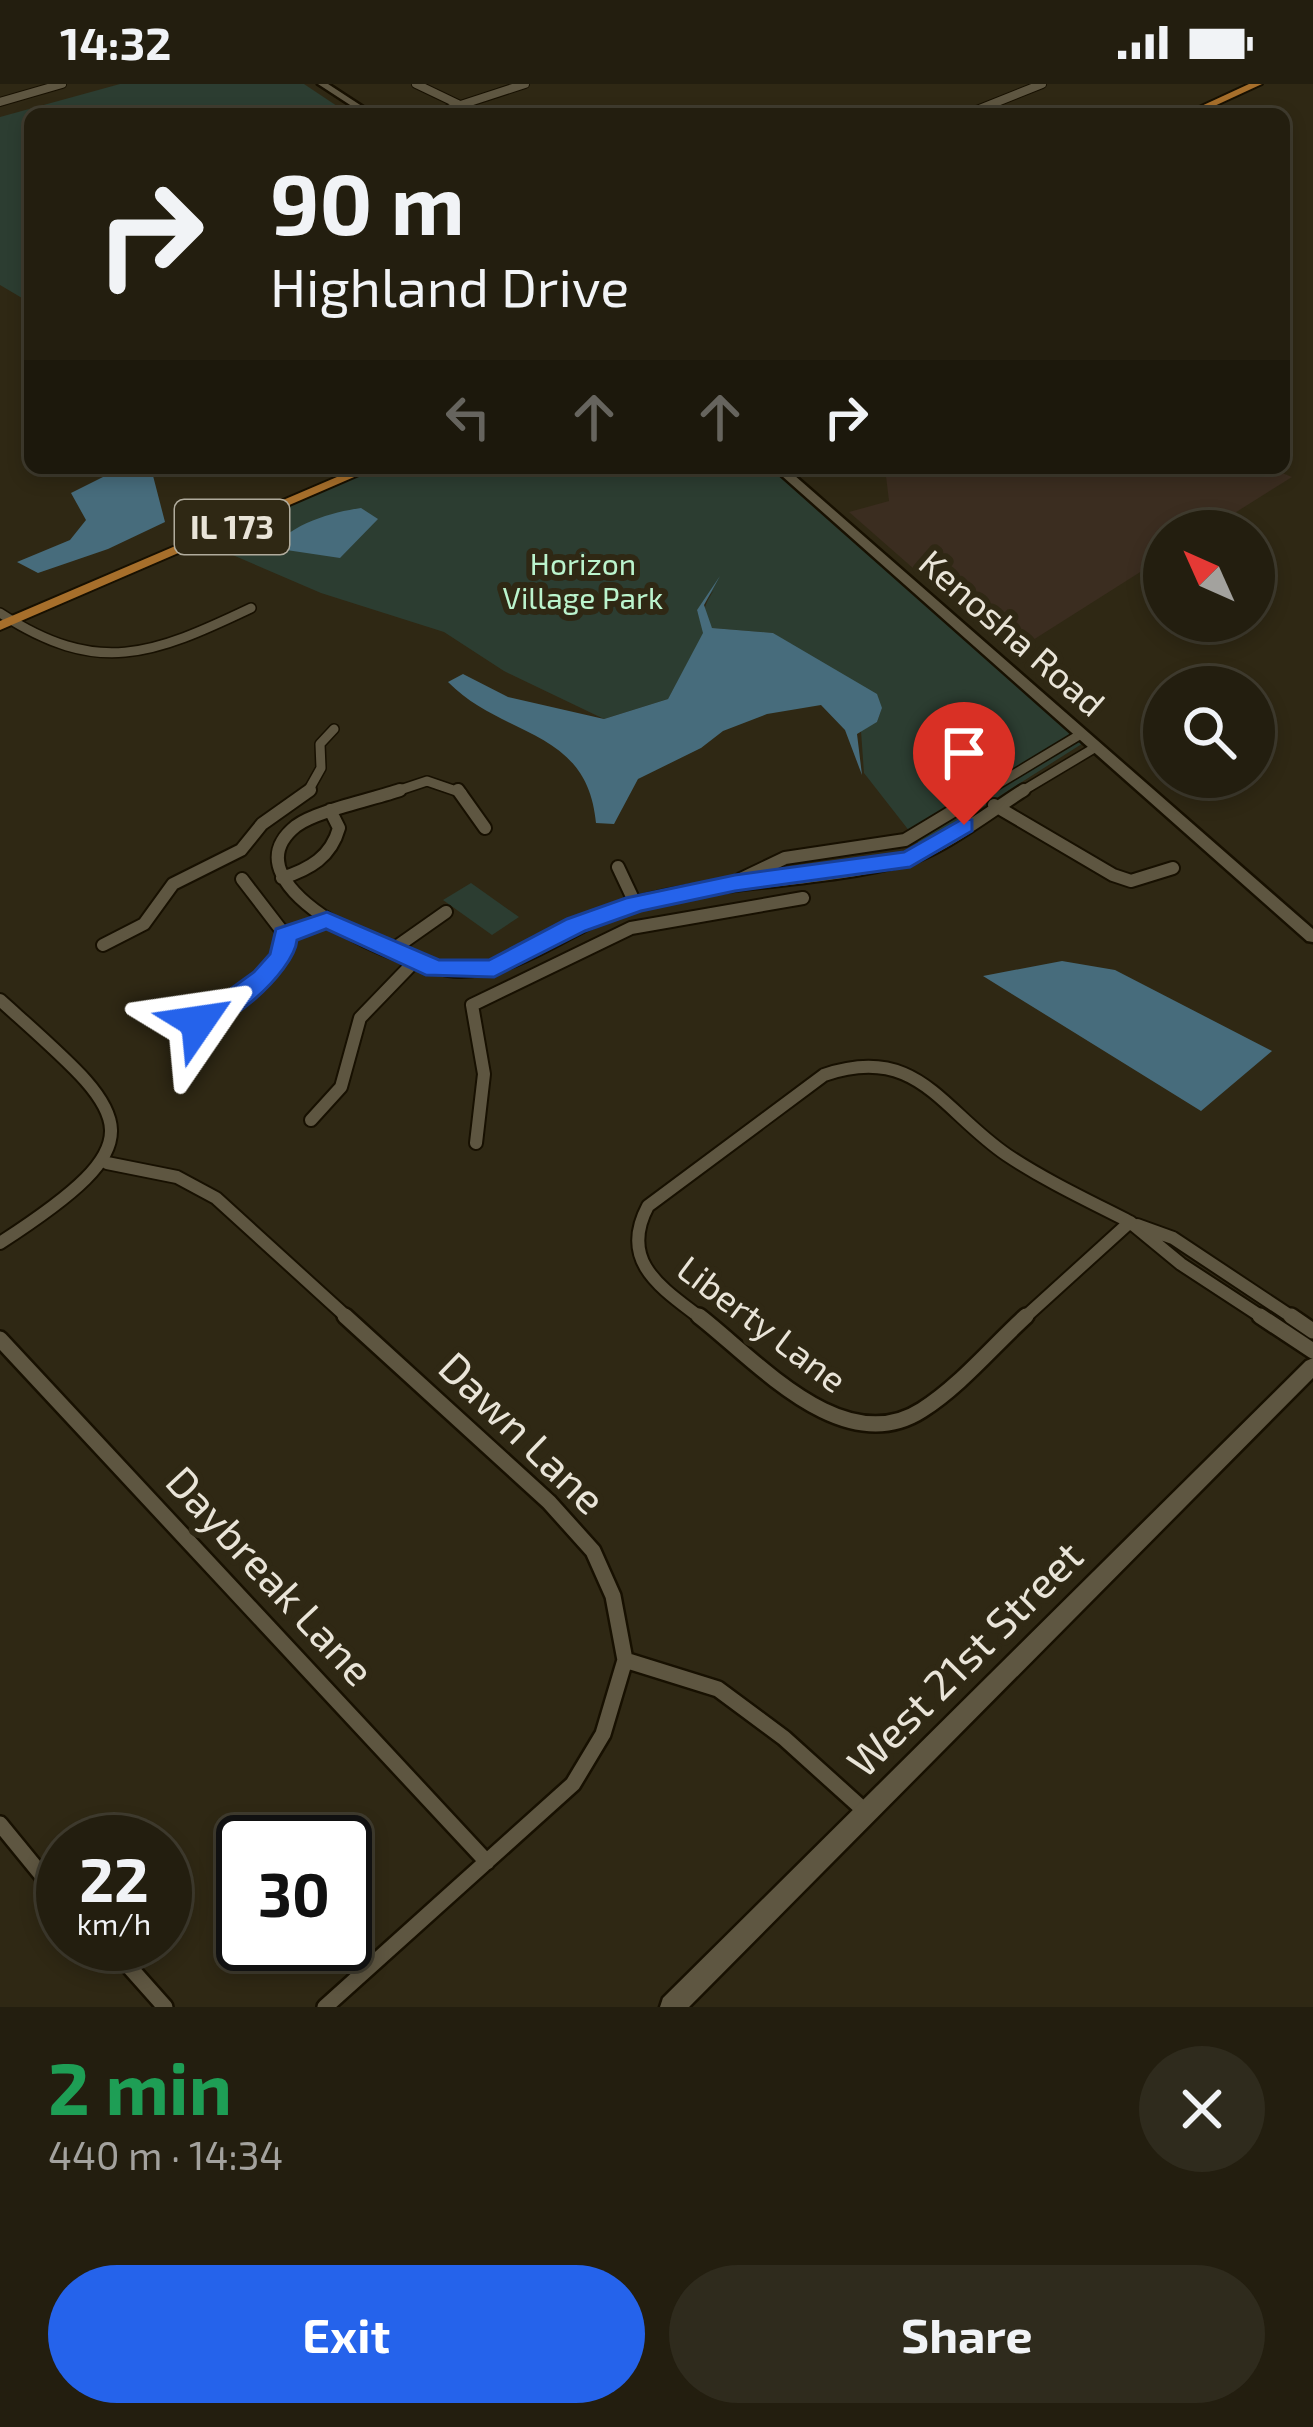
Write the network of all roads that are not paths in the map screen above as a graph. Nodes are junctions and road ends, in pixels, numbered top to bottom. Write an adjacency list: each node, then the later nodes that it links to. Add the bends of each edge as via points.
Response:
1 (62, 84): 7 (street)
2 (322, 84): 9 (street)
3 (416, 84): 8 (street)
4 (525, 84): 8 (street)
5 (1042, 84): 11 (street)
6 (1257, 84): 12 (main road)
7 (0, 102)
8 (461, 105): 10 (street)
9 (360, 108)
10 (452, 108)
11 (982, 108)
12 (1203, 108)
13 (355, 474): 16 (main road, IL 173)
14 (786, 474): 18 (street, Kenosha Road)
15 (251, 608): 16 (street, via 175,644 112,656 55,650)
16 (4, 620)
17 (334, 729): 23 (street, via 320,744 321,768 308,792)
18 (1081, 734): 19 (street, Kenosha Road); 29 (street, via 905,840 785,858)
19 (1096, 747): 20 (street); 35 (street, Kenosha Road)
20 (994, 805): 26 (street, via 1131,881); 29 (street, via 910,859)
21 (330, 810): 22 (street, via 443,781 466,794); 24 (street); 27 (street, via 339,828 332,848)
22 (485, 828)
23 (258, 829): 24 (street); 37 (street, via 241,850 173,884 144,924)
24 (285, 837): 27 (street, via 276,854)
25 (617, 867): 31 (street)
26 (1173, 868)
27 (282, 878): 33 (street)
28 (242, 879): 34 (street)
29 (735, 883): 31 (street)
30 (803, 898): 39 (street, via 631,928)
31 (635, 904): 36 (street)
32 (446, 912): 38 (street)
33 (327, 920): 34 (street); 38 (street)
34 (285, 935): 42 (street, via 283,956 264,978)
35 (1313, 938)
36 (552, 939): 39 (street); 40 (street, via 494,968)
37 (103, 945)
38 (392, 950): 40 (street)
39 (575, 956): 44 (street, via 472,1005 484,1070 472,1121)
40 (415, 961): 43 (street, via 361,1018 341,1087)
41 (0, 1000): 45 (street, via 108,1102 115,1128)
42 (198, 1022)
43 (311, 1120)
44 (476, 1143)
45 (106, 1162): 47 (street, via 78,1195); 52 (street, Dawn Lane, via 177,1177 216,1198 549,1502 605,1574)
46 (1130, 1222): 46 (street, Liberty Lane, via 996,1147 921,1077 891,1065 853,1065 824,1075 683,1179 634,1230 636,1259 652,1280 822,1412 879,1426 921,1411); 48 (street, Liberty Lane, via 1173,1238); 50 (street, Liberty Lane)
47 (0, 1244)
48 (1313, 1331)
49 (0, 1339): 55 (street, Daybreak Lane)
50 (1313, 1352)
51 (1313, 1366): 53 (street, West 21st Street)
52 (625, 1660): 53 (street, via 718,1689); 55 (street, Dawn Lane, via 589,1764)
53 (866, 1812): 60 (street, West 21st Street)
54 (0, 1824): 56 (street)
55 (487, 1862): 59 (street, Dawn Lane)
56 (36, 1868)
57 (134, 1971): 58 (street)
58 (165, 2007)
59 (326, 2007)
60 (672, 2007)

